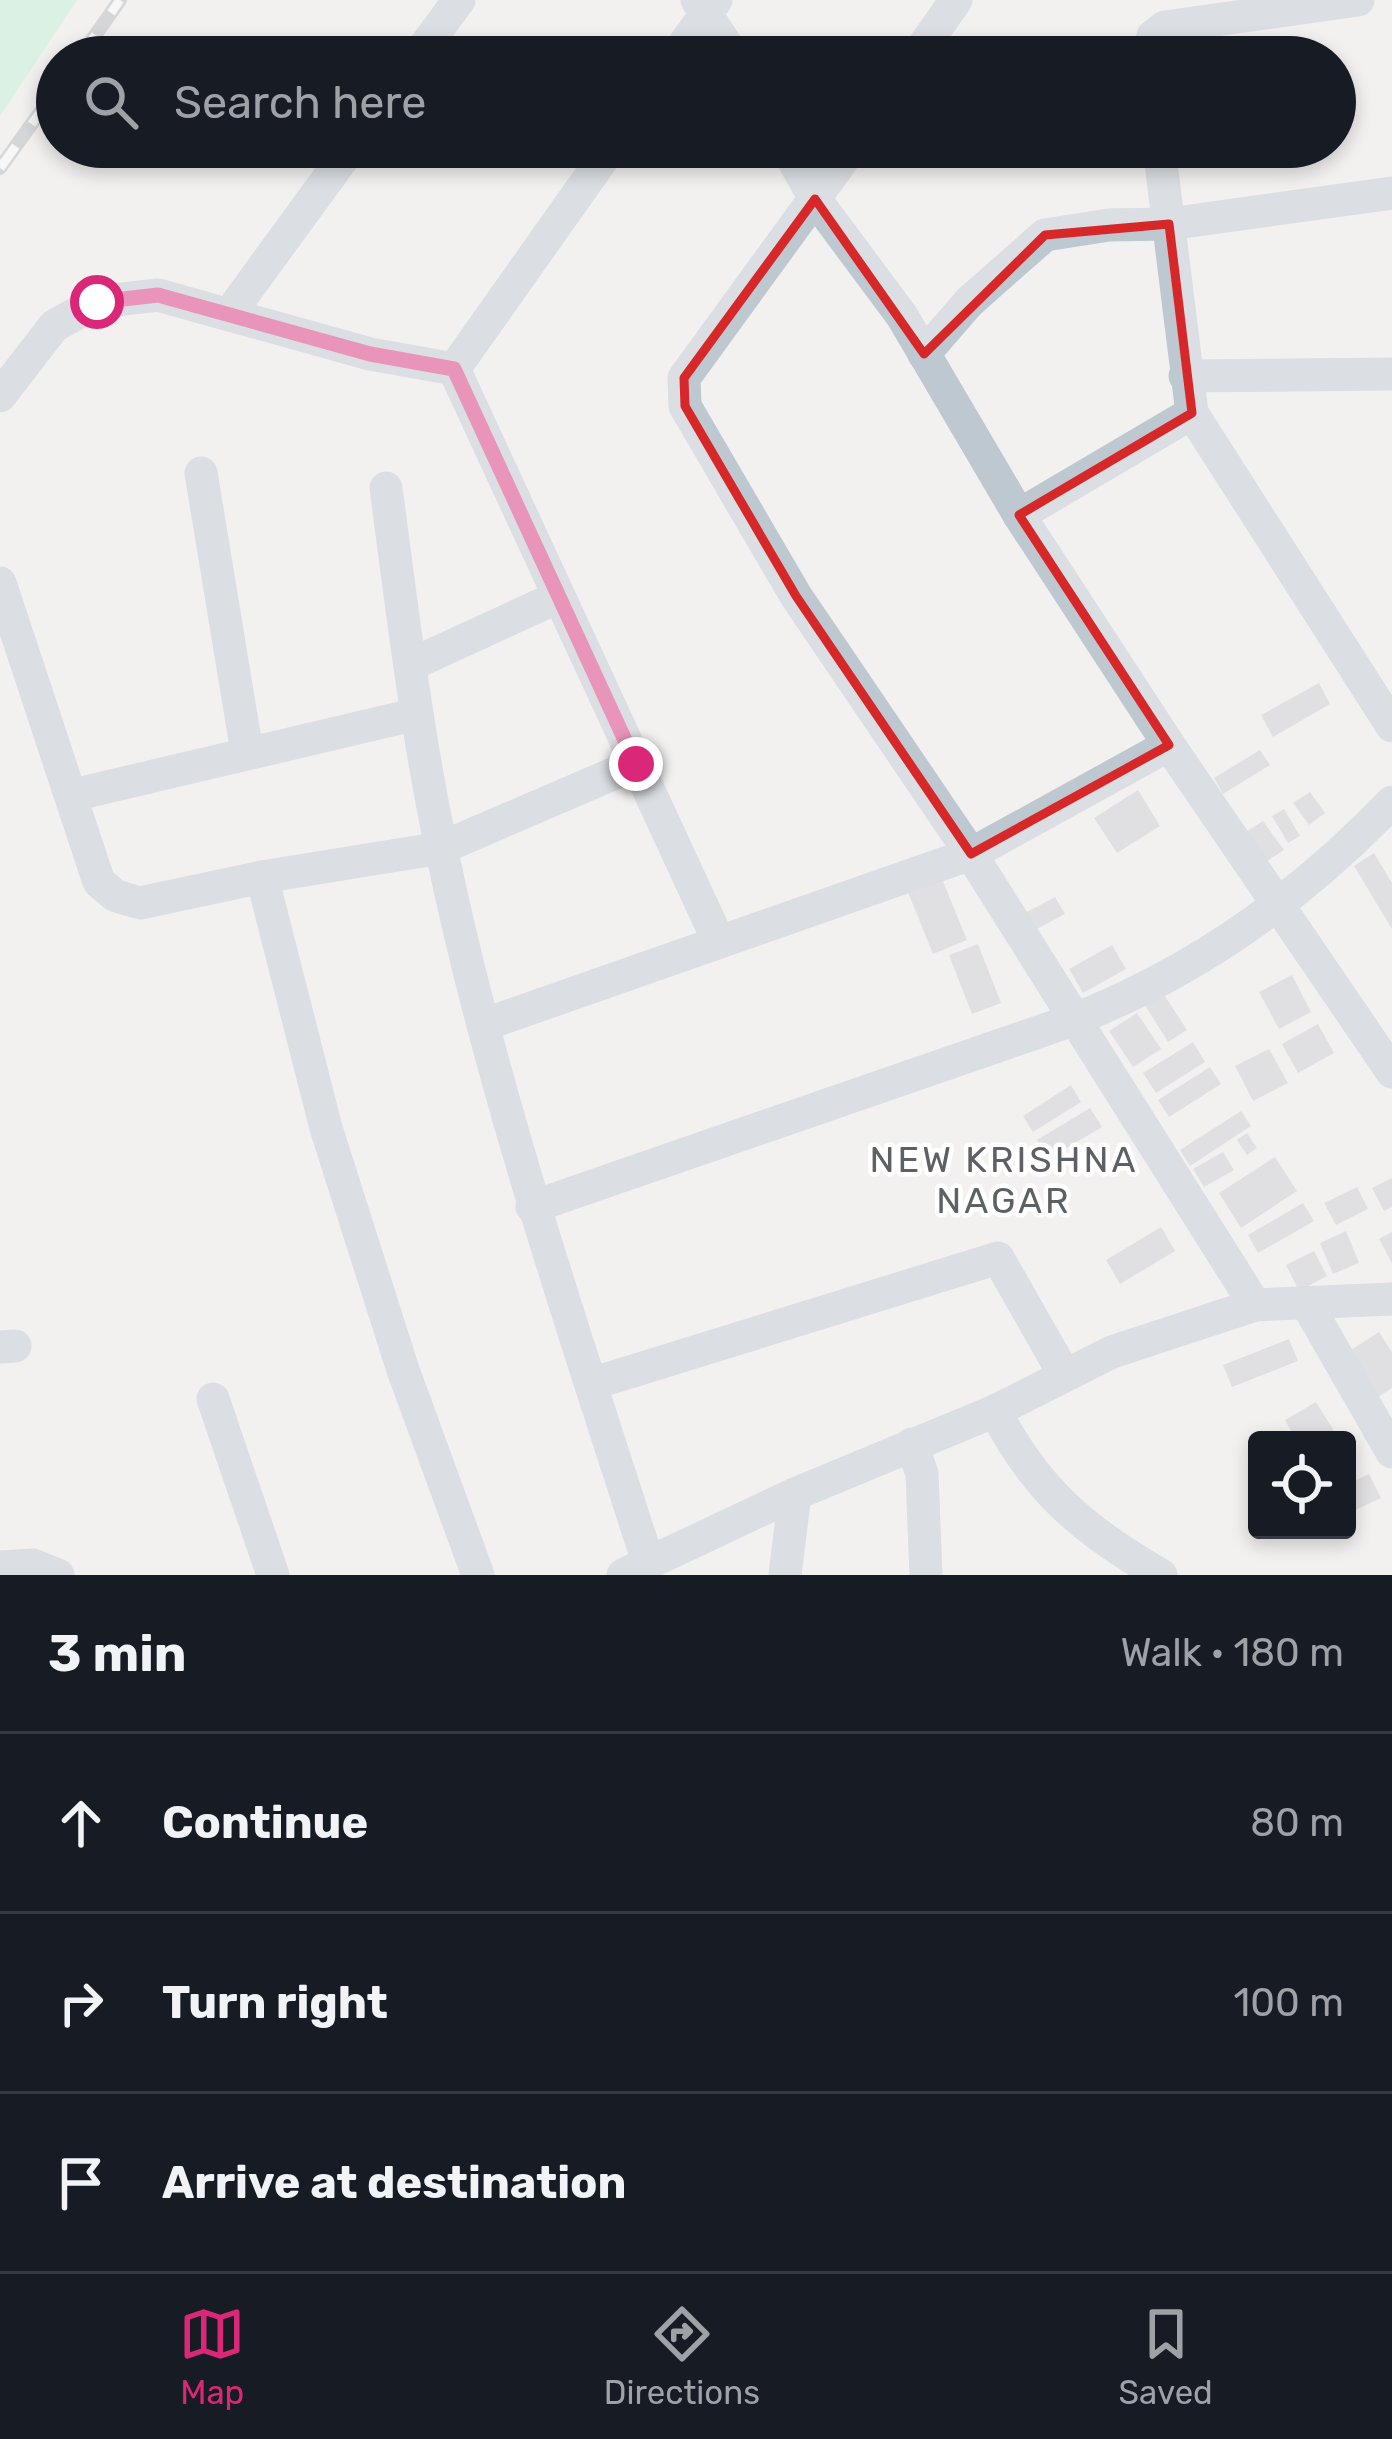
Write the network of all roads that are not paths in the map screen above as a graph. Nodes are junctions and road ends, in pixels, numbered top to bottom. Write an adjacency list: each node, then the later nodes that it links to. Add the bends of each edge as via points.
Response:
1 (459, 0): 5 (street)
2 (956, 0): 8 (street)
3 (1358, 0): 9 (street, via 1165,27)
4 (707, 4): 6 (street); 7 (street)
5 (432, 36)
6 (688, 36)
7 (723, 36)
8 (931, 36)
9 (1153, 36)
10 (336, 168): 18 (street)
11 (596, 168): 20 (street)
12 (798, 168): 16 (street)
13 (837, 168): 16 (street)
14 (1162, 168): 17 (street)
15 (1392, 193): 17 (street)
16 (815, 199): 19 (street); 39 (street, via 684,378 685,406 796,596)
17 (1169, 224): 19 (street, via 1045,235); 22 (street)
18 (230, 313): 20 (street); 23 (street, via 158,295 97,302 53,326)
19 (924, 354): 27 (street)
20 (454, 369): 29 (street)
21 (1392, 374): 22 (street)
22 (1185, 376): 24 (street)
23 (0, 396)
24 (1192, 413): 27 (street); 32 (street)
25 (201, 473): 34 (street)
26 (386, 488): 30 (street)
27 (1019, 515): 33 (street)
28 (0, 583): 36 (street)
29 (558, 597): 30 (street); 35 (street)
30 (410, 665): 31 (street)
31 (417, 714): 34 (street); 38 (street)
32 (1392, 726)
33 (1168, 745): 39 (street); 41 (street)
34 (247, 752): 36 (street)
35 (636, 764): 38 (street); 42 (street)
36 (73, 795): 40 (street, via 99,882 116,896 140,903)
37 (1392, 802): 41 (street)
38 (441, 848): 40 (street); 44 (street)
39 (971, 854): 42 (street); 43 (street)
40 (262, 877): 62 (street, via 326,1128)
41 (1278, 908): 43 (street, via 1147,988); 45 (street)
42 (718, 940): 44 (street)
43 (1073, 1020): 46 (street); 49 (street)
44 (483, 1025): 46 (street)
45 (1392, 1072)
46 (532, 1208): 51 (street)
47 (1392, 1299): 48 (street)
48 (1306, 1304): 49 (street); 55 (street)
49 (1255, 1305): 50 (street)
50 (1064, 1374): 51 (street, via 998,1258); 53 (street)
51 (591, 1384): 59 (street)
52 (214, 1399): 61 (street)
53 (995, 1411): 54 (street); 57 (street, via 1066,1511)
54 (912, 1444): 56 (street); 64 (street, via 924,1497)
55 (1392, 1452)
56 (795, 1494): 59 (street); 63 (street)
57 (1128, 1566): 65 (street)
58 (0, 1567): 60 (street, via 33,1565)
59 (636, 1568)
60 (58, 1575)
61 (273, 1575)
62 (478, 1575)
63 (785, 1575)
64 (926, 1575)
65 (1161, 1575)

